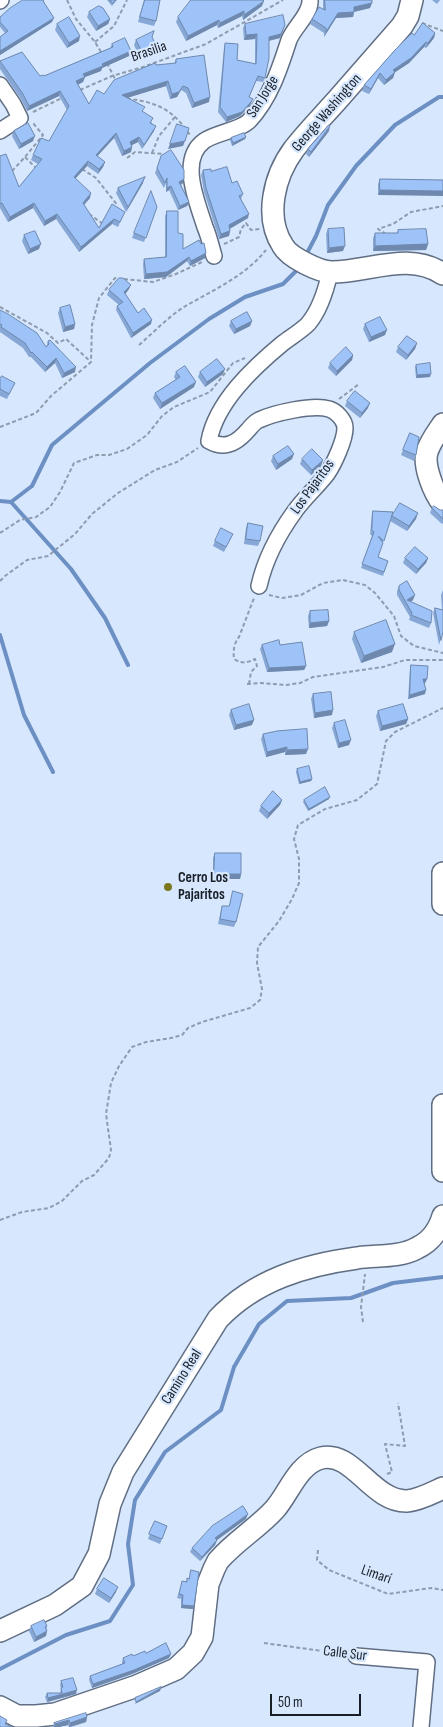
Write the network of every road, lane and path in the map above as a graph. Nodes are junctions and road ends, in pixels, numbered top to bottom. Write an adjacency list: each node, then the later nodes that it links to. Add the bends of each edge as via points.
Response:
1 (67, 0): 7 (path, via 76,19)
2 (127, 0): 7 (path, via 114,26)
3 (283, 0): 10 (path, Brasilia, via 206,44)
4 (310, 0): 22 (street, San Jorge, via 291,36 276,80 248,123 204,141)
5 (410, 8): 6 (path); 34 (street, George Washington, via 402,26 293,150 280,174 273,201)
6 (443, 31)
7 (95, 42): 8 (path)
8 (103, 56)
9 (107, 63): 10 (path)
10 (112, 76): 11 (path); 13 (path, Brasilia)
11 (118, 84)
12 (0, 86): 17 (street)
13 (78, 91)
14 (123, 91): 16 (path, via 129,99 147,101 167,109)
15 (70, 95): 17 (path)
16 (175, 117): 22 (path); 23 (path, via 159,136)
17 (20, 118): 18 (street)
18 (0, 131)
19 (43, 135): 20 (path)
20 (39, 139): 21 (path); 25 (path)
21 (46, 143)
22 (198, 147): 36 (street, via 191,168 194,193)
23 (152, 153): 24 (path); 26 (path, via 135,152)
24 (164, 154)
25 (25, 158): 27 (path); 29 (path)
26 (127, 158)
27 (36, 168)
28 (80, 168): 30 (path, via 96,178)
29 (10, 173)
30 (118, 206)
31 (443, 206): 35 (path, via 411,212 378,229)
32 (87, 212): 33 (path)
33 (103, 224)
34 (280, 238): 36 (path, via 251,230 246,223 239,237 220,245); 37 (street); 40 (path, via 255,264 227,284 182,308)
35 (391, 238)
36 (214, 256): 42 (path, via 152,282 116,278 99,298 92,324)
37 (321, 269): 38 (street, via 416,263); 47 (street, via 324,296 307,324 252,370 223,407 212,427)
38 (443, 274)
39 (0, 307): 42 (path, via 47,333 58,343 66,338)
40 (139, 345)
41 (250, 356): 49 (path, via 233,363 210,392 174,407 162,416 147,434 127,449 74,463 50,507)
42 (91, 362): 46 (path, via 36,413)
43 (359, 384): 44 (path)
44 (323, 408): 47 (street, via 288,411 257,420 232,444 217,445); 51 (street, Los Pajaritos, via 342,418 346,427 342,440 328,472 295,510 278,538 263,566)
45 (443, 424): 48 (street, via 426,454 429,475)
46 (0, 427)
47 (209, 441): 50 (path, via 118,493 48,556 26,560)
48 (443, 504)
49 (0, 533)
50 (0, 581)
51 (259, 586): 52 (path, via 269,595 282,598 300,595 323,583 343,580 365,585 394,616 401,636 414,646); 53 (path, via 233,654 239,662 256,659 257,666 251,672 248,684 286,685 405,660)
52 (443, 653)
53 (443, 660)
54 (443, 708): 60 (path, via 395,732 386,741 377,784 357,800 325,809 298,825 294,839 298,883 279,921 258,947 256,963 262,989 260,1000 250,1008 188,1028 182,1035 132,1047 111,1083 106,1114 111,1150 109,1158 62,1201 49,1208 22,1212)
55 (443, 873): 56 (street)
56 (443, 904)
57 (443, 1107): 58 (street)
58 (443, 1171)
59 (443, 1216): 68 (street, Camino Real, via 435,1234 417,1248 404,1253 358,1257 283,1276 254,1289 229,1308 218,1319 123,1472 110,1504 99,1554 82,1586 55,1605)
60 (0, 1220)
61 (365, 1274): 62 (path, via 361,1307)
62 (363, 1322)
63 (398, 1403): 64 (path, via 404,1446 385,1444 392,1472)
64 (370, 1484): 65 (street, via 387,1497 401,1501 415,1500); 71 (street, via 336,1459 322,1458 299,1474 275,1508 218,1561 208,1584 202,1637 193,1653 176,1669 55,1714 17,1716)
65 (443, 1488)
66 (318, 1550): 67 (path, Limarí, via 317,1560 328,1570 388,1594 431,1588)
67 (443, 1590)
68 (0, 1631)
69 (264, 1643): 70 (path, Calle Sur)
70 (356, 1656): 72 (street, Calle Sur, via 427,1662)
71 (0, 1707)
72 (421, 1727)

